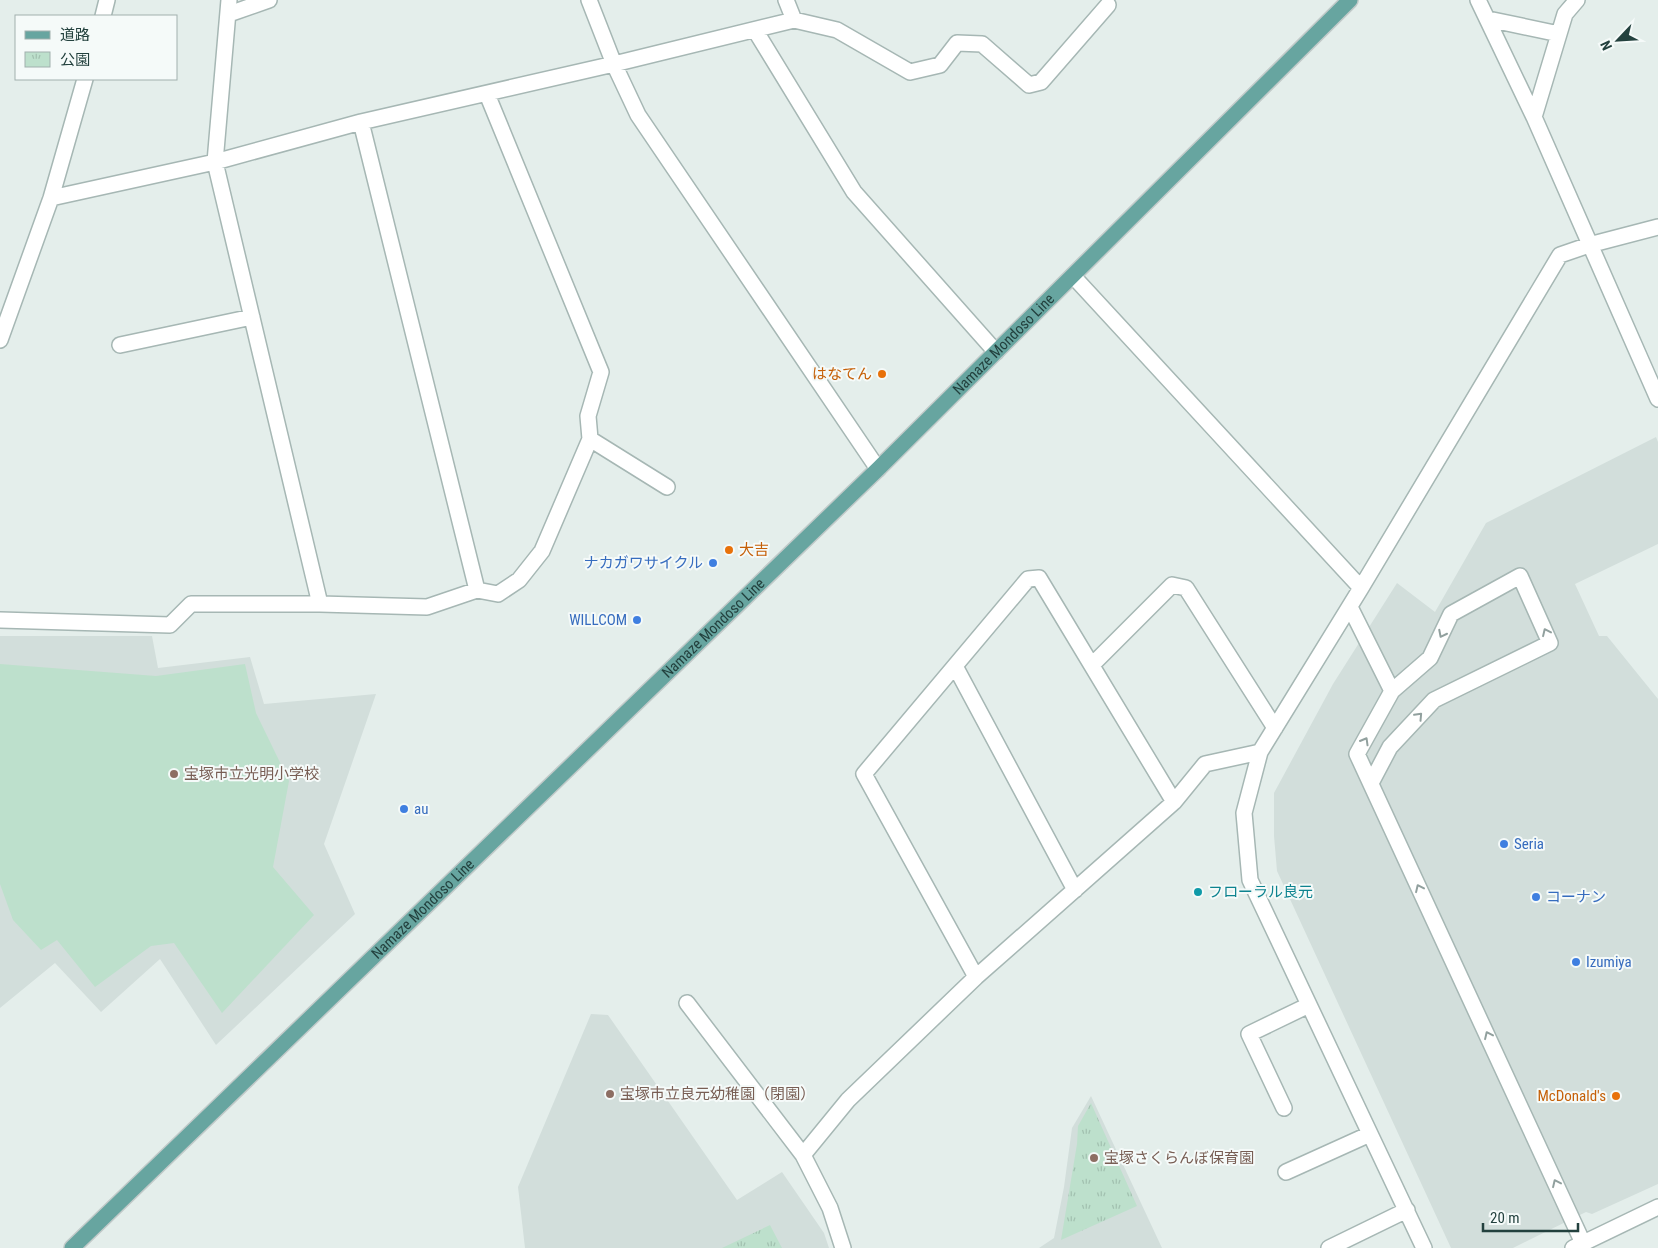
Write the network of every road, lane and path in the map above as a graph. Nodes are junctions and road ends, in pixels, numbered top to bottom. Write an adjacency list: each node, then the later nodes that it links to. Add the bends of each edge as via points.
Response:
1 (107, 0): 10 (street)
2 (269, 0): 9 (street)
3 (589, 0): 15 (street)
4 (786, 0): 12 (street)
5 (1350, 0): 24 (main road, Namaze Mondoso Line)
6 (1478, 0): 11 (street)
7 (1577, 0): 14 (street, via 1565,14)
8 (1108, 5): 12 (street, via 1041,82 1029,85 982,44 957,43 940,65 910,72 837,30)
9 (229, 7): 20 (street)
10 (103, 15)
11 (1488, 19): 14 (street); 18 (street)
12 (794, 20): 13 (street)
13 (755, 30): 15 (street); 28 (street, via 854,192)
14 (1559, 34): 18 (street)
15 (614, 64): 17 (street); 31 (street, via 638,115)
16 (85, 80): 21 (street)
17 (487, 94): 19 (street); 30 (street, via 601,372 588,416)
18 (1534, 117): 23 (street)
19 (361, 122): 20 (street); 34 (street)
20 (215, 162): 21 (street); 25 (street)
21 (51, 198): 26 (street)
22 (1658, 227): 23 (street)
23 (1589, 246): 29 (street); 33 (street, via 1560,255)
24 (1073, 276): 28 (main road, Namaze Mondoso Line); 33 (street)
25 (252, 317): 27 (street); 35 (street)
26 (0, 340)
27 (120, 345)
28 (996, 352): 31 (main road, Namaze Mondoso Line)
29 (1658, 399)
30 (590, 439): 32 (street); 34 (street, via 542,551 519,580 498,594)
31 (878, 469): 56 (main road, Namaze Mondoso Line)
32 (667, 487)
33 (1361, 588): 36 (street)
34 (477, 590): 35 (street, via 427,607)
35 (320, 604): 37 (street, via 191,604 170,625)
36 (1350, 606): 40 (street); 41 (street)
37 (0, 620)
38 (1092, 665): 39 (street, via 1040,578 1028,579); 41 (street, via 1172,585 1186,588); 44 (street)
39 (954, 666): 45 (street); 46 (street, via 864,774)
40 (1392, 690): 43 (street, one-way to 40, via 1357,754); 43 (street, one-way to 40, via 1390,747 1434,700 1550,643 1520,576 1451,614 1430,658)
41 (1275, 728): 42 (street)
42 (1260, 752): 44 (street, via 1205,764); 48 (street, via 1244,814 1250,880)
43 (1371, 783): 55 (street, one-way to 43)
44 (1174, 802): 45 (street)
45 (1075, 890): 46 (street)
46 (976, 977): 51 (street, via 848,1100)
47 (687, 1003): 51 (street)
48 (1309, 1006): 49 (street, via 1249,1034); 50 (street)
49 (1284, 1108)
50 (1370, 1134): 52 (street); 54 (street)
51 (803, 1155): 57 (street, via 830,1208)
52 (1286, 1172)
53 (1658, 1207): 55 (street)
54 (1406, 1210): 58 (street); 59 (street)
55 (1578, 1245)
56 (72, 1248)
57 (843, 1248)
58 (1330, 1248)
59 (1424, 1248)

